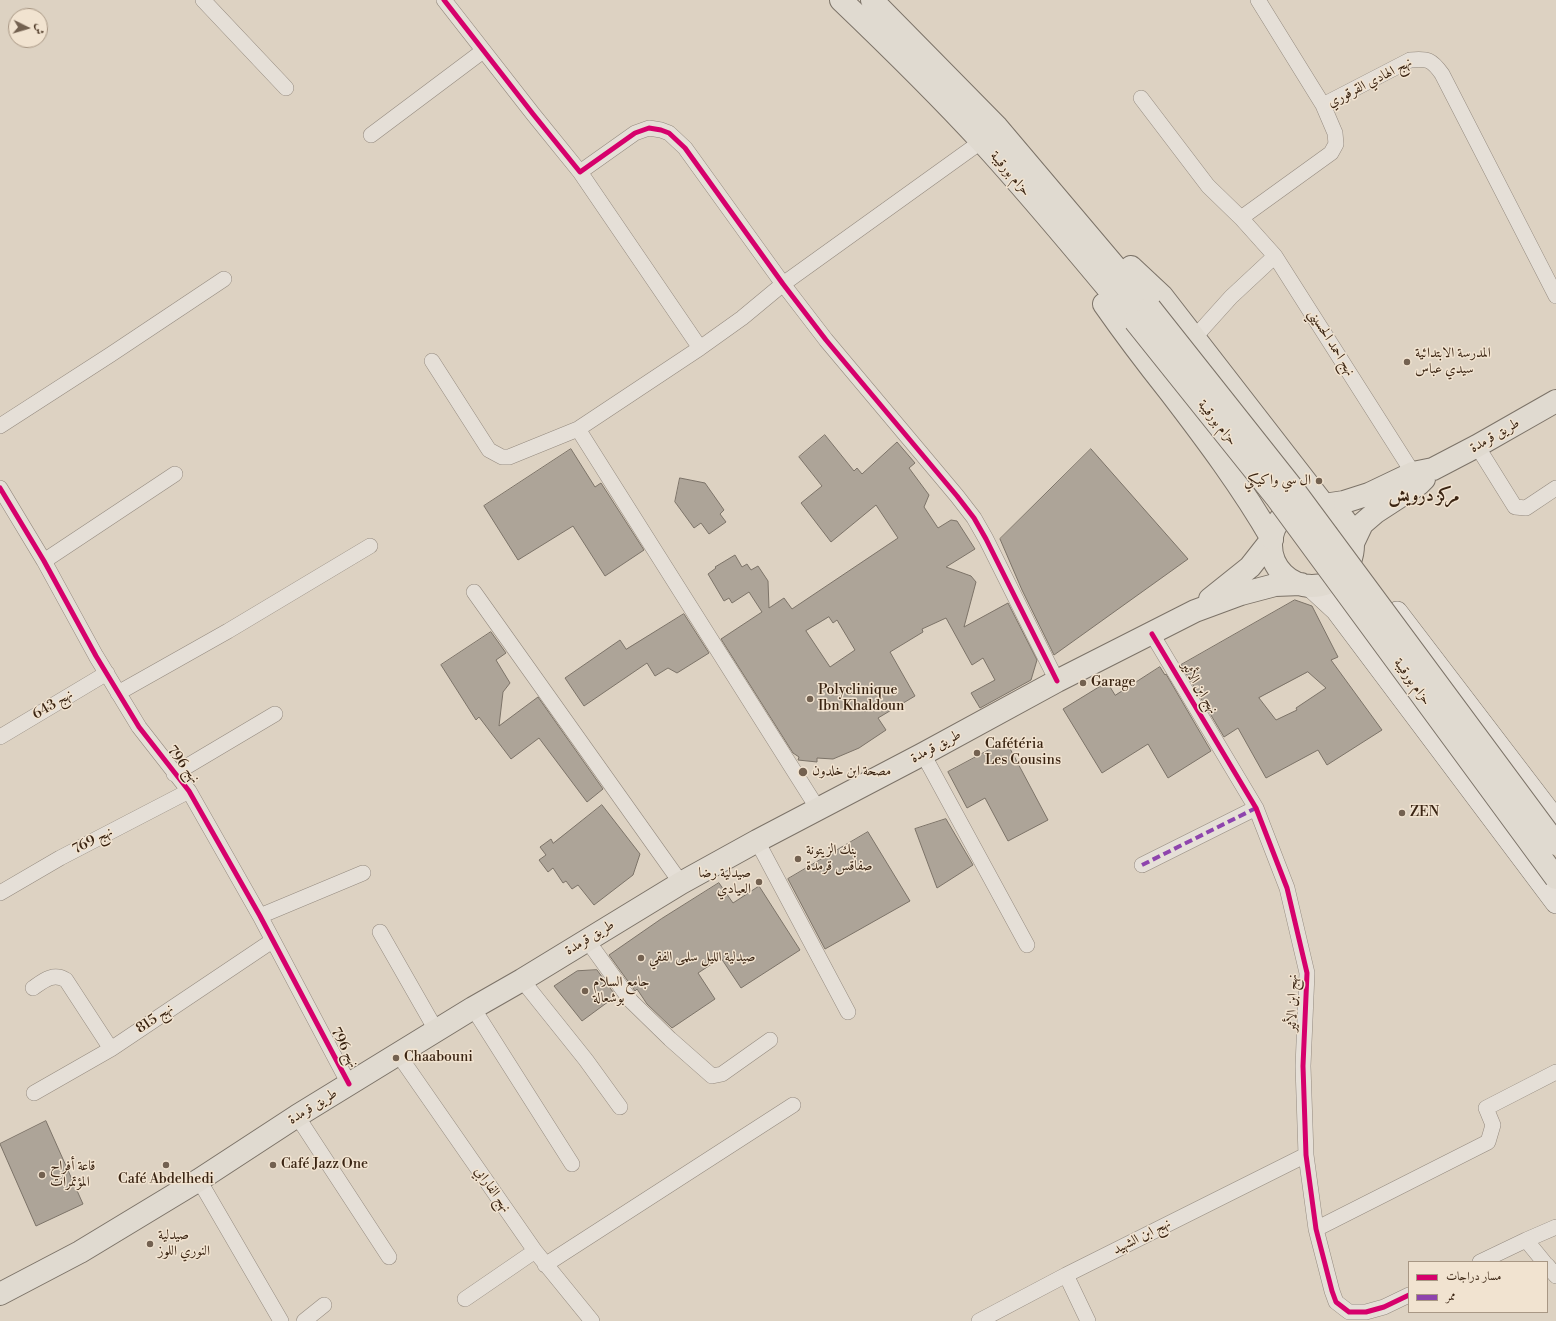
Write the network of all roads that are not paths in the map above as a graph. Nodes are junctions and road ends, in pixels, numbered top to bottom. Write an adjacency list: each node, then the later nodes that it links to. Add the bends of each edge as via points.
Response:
1 (203, 0): 7 (street)
2 (444, 0): 6 (street)
3 (842, 0): 11 (main road, حزام بورقيبة)
4 (872, 0): 13 (main road, حزام بورقيبة, via 997,127)
5 (1258, 0): 9 (street)
6 (483, 51): 10 (street); 12 (street)
7 (286, 88)
8 (1141, 98): 14 (street, نهج احمد الحسيني, via 1208,186)
9 (1323, 105): 14 (street, نهج الهادي القرقوري, via 1335,133 1336,144 1331,153); 18 (street, نهج الهادي القرقوري, via 1410,60 1423,58 1434,63)
10 (371, 135)
11 (982, 141): 13 (main road, حزام بورقيبة); 17 (street)
12 (580, 172): 17 (street, via 635,133 649,128 669,133 685,148); 21 (street)
13 (1047, 201): 19 (main road, حزام بورقيبة); 20 (main road, via 1162,296); 33 (main road, via 1124,333 1239,486)
14 (1241, 218): 15 (street, نهج احمد الحسيني)
15 (1275, 256): 20 (street, via 1231,297); 27 (street, نهج احمد الحسيني)
16 (224, 279): 24 (street)
17 (783, 284): 21 (street); 42 (street, via 826,340 974,518)
18 (1556, 296)
19 (1142, 314): 53 (main road, حزام بورقيبة, bridge, via 1291,486); 56 (main road, حزام بورقيبة, bridge)
20 (1195, 338): 31 (main road)
21 (700, 348): 25 (street)
22 (432, 361): 25 (street, via 489,450 502,457 519,454)
23 (1556, 401): 26 (main road, طريق قرمدة)
24 (0, 426)
25 (578, 429): 50 (street)
26 (1477, 446): 27 (main road, طريق قرمدة); 30 (street, via 1515,507 1526,508)
27 (1423, 471): 31 (main road, طريق قرمدة, via 1369,494); 35 (main road, طريق قرمدة, via 1418,484 1362,524)
28 (174, 474): 36 (street)
29 (0, 488): 32 (street, نهج 796)
30 (1556, 488)
31 (1324, 505): 33 (main road, via 1310,503 1296,507 1284,515 1276,526); 35 (main road, via 1345,519 1351,531)
32 (5, 509): 36 (street, نهج 796)
33 (1272, 539): 37 (main road, via 1272,551 1278,567 1291,579); 39 (main road, طريق قرمدة, via 1250,567)
34 (370, 546): 43 (street)
35 (1353, 548): 37 (main road, via 1349,563 1342,573 1322,584); 51 (main road)
36 (44, 562): 41 (street, نهج 796)
37 (1306, 585): 39 (main road, طريق قرمدة, via 1275,585); 56 (main road, حزام بورقيبة, via 1336,610)
38 (474, 592): 57 (street)
39 (1195, 611): 40 (main road, طريق قرمدة)
40 (1152, 634): 42 (main road, طريق قرمدة); 49 (street, نهج ابن الأثير)
41 (106, 673): 43 (street, نهج 796); 45 (street, نهج 643)
42 (1057, 681): 46 (main road, طريق قرمدة)
43 (118, 693): 47 (street, نهج 796, via 139,727)
44 (275, 714): 47 (street)
45 (0, 737)
46 (923, 754): 50 (main road, طريق قرمدة); 64 (street)
47 (174, 774): 48 (street, نهج 796)
48 (188, 791): 58 (street, نهج 769, via 60,858); 60 (street, نهج 796)
49 (1256, 808): 54 (street); 79 (street, نهج ابن الأثير, via 1288,888 1307,973 1303,1066)
50 (818, 809): 52 (main road, طريق قرمدة)
51 (1556, 820)
52 (757, 841): 57 (main road, طريق قرمدة); 68 (street)
53 (1556, 844)
54 (1142, 865)
55 (363, 873): 60 (street)
56 (1551, 879): 59 (main road, حزام بورقيبة)
57 (681, 883): 62 (main road, طريق قرمدة)
58 (0, 893)
59 (1556, 903)
60 (260, 916): 63 (street, نهج 796)
61 (380, 932): 69 (street)
62 (587, 940): 65 (main road, طريق قرمدة); 70 (street, via 631,1001 712,1076 722,1074)
63 (272, 941): 71 (street, نهج 815); 74 (street, نهج 796)
64 (1027, 945)
65 (522, 980): 67 (main road, طريق قرمدة); 77 (street)
66 (33, 988): 71 (street, via 53,976 66,980)
67 (473, 1008): 69 (main road, طريق قرمدة); 80 (street)
68 (848, 1012)
69 (436, 1030): 72 (main road, طريق قرمدة)
70 (770, 1040)
71 (111, 1049): 75 (street, نهج 815)
72 (398, 1054): 74 (main road, طريق قرمدة); 85 (street, نهج الفارابي)
73 (1556, 1072): 83 (street, via 1486,1108 1493,1125 1488,1142)
74 (349, 1084): 78 (main road, طريق قرمدة)
75 (34, 1093)
76 (793, 1105): 89 (street)
77 (620, 1107)
78 (298, 1116): 81 (main road, طريق قرمدة); 86 (street)
79 (1306, 1155): 83 (street, نهج ابن الأثير); 91 (street, نهج ابن الشهيد)
80 (572, 1164)
81 (199, 1180): 93 (main road, طريق قرمدة, via 80,1252); 97 (street)
82 (1556, 1227): 84 (street)
83 (1316, 1229): 94 (street, نهج ابن الأثير, via 1336,1302 1349,1312 1366,1312 1384,1307)
84 (1526, 1240): 87 (street); 88 (street)
85 (535, 1251): 89 (street, نهج الفارابي); 95 (street)
86 (388, 1257)
87 (1482, 1261)
88 (1543, 1261)
89 (545, 1264): 99 (street, نهج الفارابي)
90 (1548, 1266): 92 (street)
91 (1066, 1275): 100 (street, نهج ابن الشهيد); 101 (street)
92 (1556, 1276)
93 (0, 1294)
94 (1408, 1295)
95 (465, 1299)
96 (324, 1305): 98 (street)
97 (281, 1321)
98 (304, 1321)
99 (592, 1321)
100 (979, 1321)
101 (1088, 1321)

